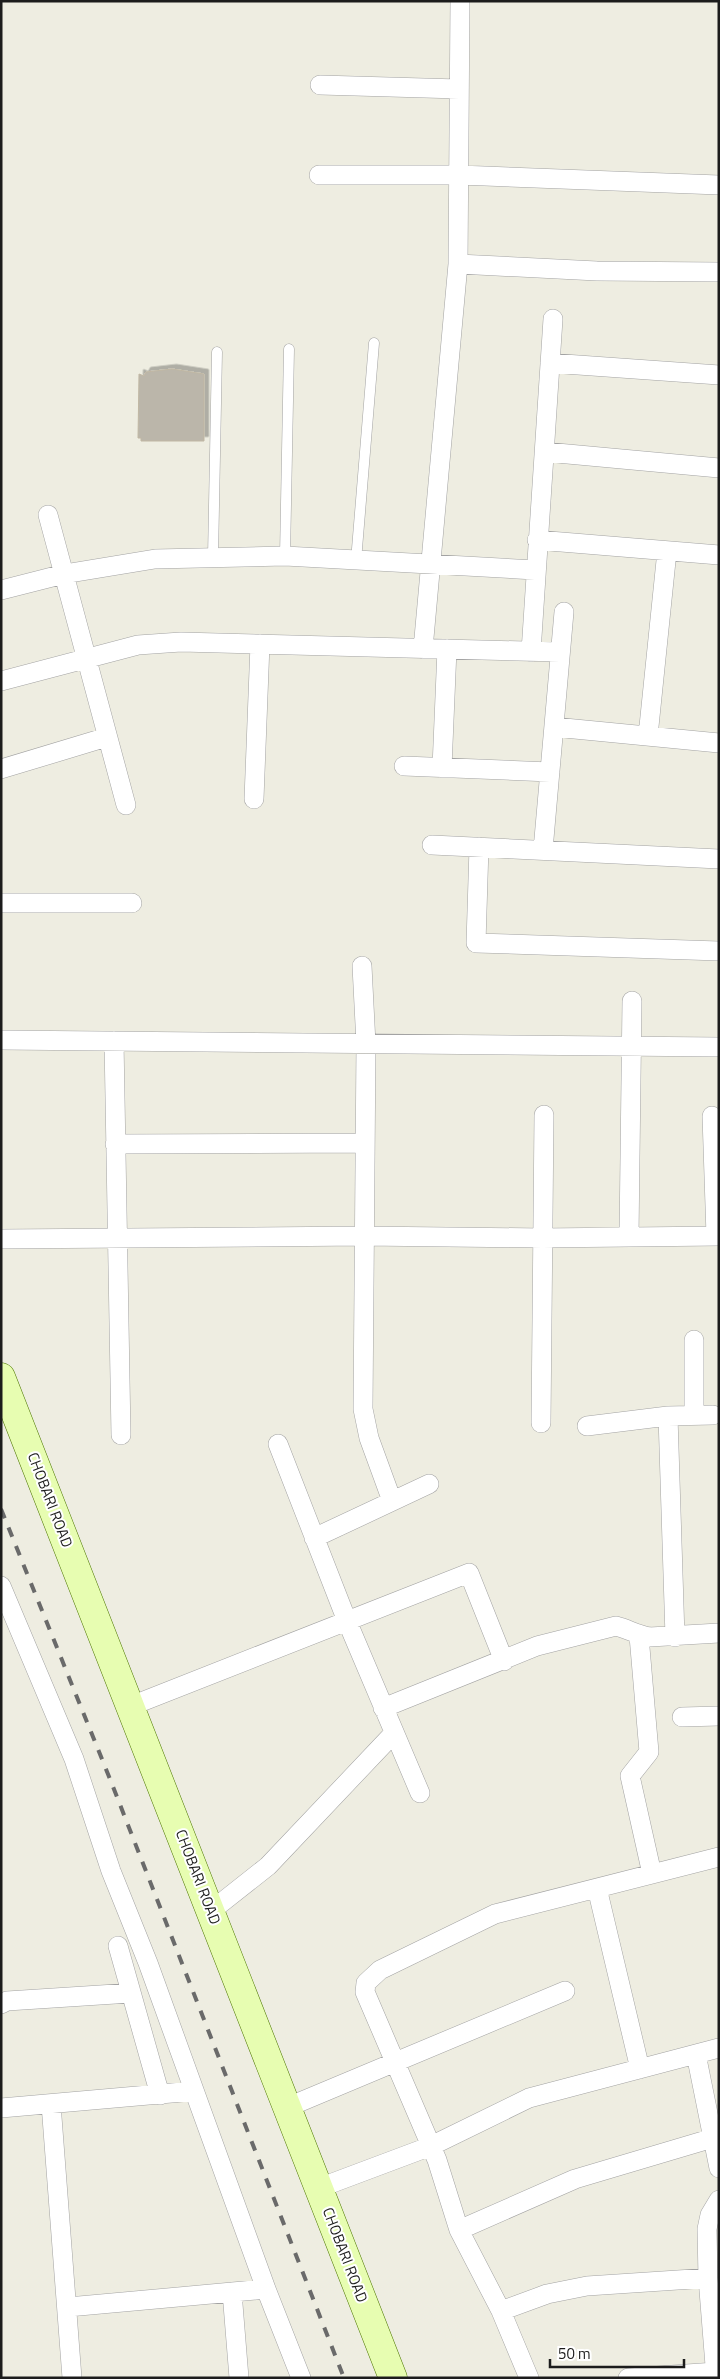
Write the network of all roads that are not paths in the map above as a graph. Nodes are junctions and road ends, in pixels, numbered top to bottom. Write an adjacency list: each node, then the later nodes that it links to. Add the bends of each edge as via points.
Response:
1 (460, 1): 3 (street)
2 (320, 85): 3 (street)
3 (459, 89): 5 (street)
4 (319, 175): 5 (street)
5 (458, 175): 6 (street); 7 (street)
6 (719, 185)
7 (458, 264): 8 (street, via 597,271); 24 (street)
8 (719, 272)
9 (553, 319): 13 (street)
10 (374, 343): 23 (lane)
11 (289, 349): 20 (lane)
12 (217, 352): 22 (lane)
13 (550, 363): 14 (street); 15 (street)
14 (719, 375)
15 (546, 452): 16 (street); 18 (street)
16 (719, 468)
17 (48, 514): 26 (street)
18 (537, 540): 19 (street); 25 (street)
19 (667, 551): 21 (street); 37 (street)
20 (285, 556): 22 (street); 23 (street)
21 (719, 556)
22 (213, 557): 26 (street, via 154,559)
23 (356, 561): 24 (street)
24 (430, 566): 25 (street); 30 (street)
25 (535, 570): 32 (street)
26 (64, 574): 27 (street); 34 (street)
27 (1, 590)
28 (564, 612): 33 (street)
29 (260, 644): 30 (street); 34 (street, via 181,642 138,645); 44 (street)
30 (423, 649): 31 (street)
31 (447, 649): 32 (street); 42 (street)
32 (531, 652): 33 (street)
33 (560, 652): 36 (street)
34 (86, 657): 35 (street); 38 (street)
35 (1, 681)
36 (554, 727): 37 (street); 43 (street)
37 (648, 736): 39 (street)
38 (107, 737): 41 (street); 45 (street)
39 (719, 743)
40 (404, 766): 42 (street)
41 (1, 768)
42 (442, 768): 43 (street)
43 (550, 772): 48 (street)
44 (254, 798)
45 (126, 806)
46 (432, 845): 47 (street)
47 (479, 847): 48 (street); 52 (street, via 476,943)
48 (543, 850): 49 (street)
49 (719, 859)
50 (1, 903): 51 (street)
51 (132, 903)
52 (719, 951)
53 (362, 966): 57 (street)
54 (632, 1001): 58 (street)
55 (1, 1040): 56 (street)
56 (114, 1041): 57 (street); 63 (street)
57 (366, 1044): 58 (street); 62 (street)
58 (631, 1047): 59 (street); 65 (street)
59 (719, 1047)
60 (544, 1115): 68 (street)
61 (712, 1116): 66 (street)
62 (365, 1143): 63 (street); 64 (street)
63 (115, 1144): 67 (street)
64 (364, 1236): 67 (street); 68 (street); 80 (street, via 363,1409 369,1438)
65 (629, 1236): 66 (street); 68 (street)
66 (717, 1236)
67 (116, 1238): 69 (street); 77 (street)
68 (542, 1238): 75 (street)
69 (1, 1239)
70 (694, 1340): 72 (street)
71 (1, 1377): 88 (street, CHOBARI ROAD)
72 (694, 1415): 73 (street); 74 (street)
73 (713, 1415)
74 (668, 1416): 76 (street); 86 (street)
75 (541, 1423)
76 (587, 1426)
77 (121, 1435)
78 (278, 1444): 81 (street)
79 (429, 1484): 80 (street)
80 (392, 1501): 81 (street)
81 (314, 1538): 83 (street)
82 (1, 1586): 106 (street, via 74,1759 111,1871)
83 (347, 1621): 87 (street, via 469,1573); 88 (street); 89 (street)
84 (719, 1633): 86 (street)
85 (639, 1636): 86 (street); 87 (street, via 628,1628 616,1626 537,1646); 95 (street, via 649,1752 630,1776)
86 (675, 1636)
87 (504, 1661): 89 (street)
88 (131, 1706): 97 (street, CHOBARI ROAD)
89 (383, 1708): 92 (street)
90 (719, 1716): 91 (street)
91 (682, 1717)
92 (394, 1733): 93 (street); 97 (street, via 268,1866)
93 (420, 1793)
94 (719, 1857): 95 (street)
95 (652, 1874): 96 (street)
96 (597, 1888): 104 (street, via 495,1914 371,1977 365,1992); 105 (street)
97 (211, 1911): 109 (street, CHOBARI ROAD)
98 (118, 1946): 100 (street)
99 (565, 1991): 104 (street)
100 (131, 1993): 101 (street); 107 (street)
101 (1, 2004)
102 (719, 2048): 103 (street)
103 (696, 2054): 105 (street); 111 (street)
104 (395, 2062): 109 (street); 112 (street)
105 (640, 2069): 112 (street, via 529,2098)
106 (194, 2091): 107 (street); 118 (street)
107 (160, 2095): 108 (street)
108 (51, 2104): 110 (street); 120 (street)
109 (288, 2107): 114 (street, CHOBARI ROAD)
110 (1, 2108)
111 (713, 2138): 113 (street); 116 (street, via 575,2179)
112 (431, 2146): 114 (street); 116 (street)
113 (719, 2168)
114 (319, 2188): 128 (street, CHOBARI ROAD)
115 (719, 2200): 117 (street, via 708,2222)
116 (459, 2230): 121 (street)
117 (708, 2278): 121 (street, via 586,2286 547,2294); 122 (street)
118 (266, 2289): 119 (street); 127 (street)
119 (232, 2292): 120 (street); 126 (street)
120 (68, 2307): 125 (street)
121 (501, 2311): 124 (street)
122 (716, 2325): 123 (street)
123 (716, 2375): 130 (street)
124 (528, 2376): 129 (street)
125 (72, 2378)
126 (239, 2378)
127 (301, 2378)
128 (393, 2378)
129 (546, 2378)
130 (628, 2378)

